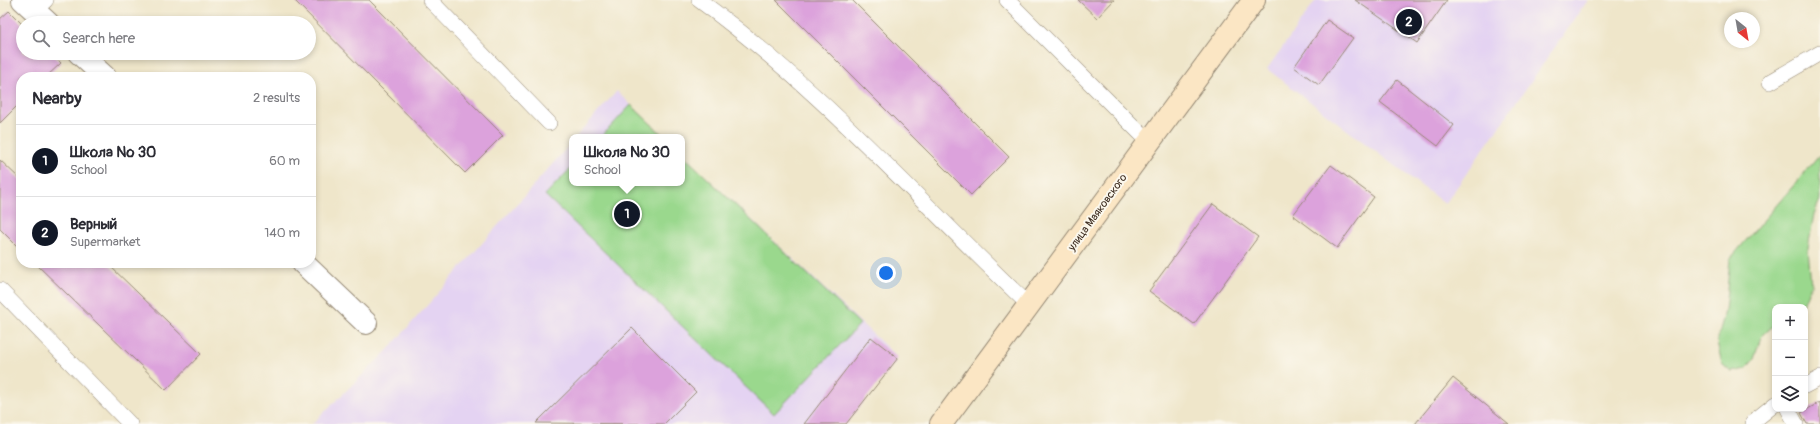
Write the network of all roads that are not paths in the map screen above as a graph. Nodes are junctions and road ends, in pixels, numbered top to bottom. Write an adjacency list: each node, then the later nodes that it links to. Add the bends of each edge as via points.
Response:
1 (430, 0): 9 (lane)
2 (698, 0): 13 (lane, via 722,17 820,101)
3 (1007, 0): 10 (lane)
4 (1254, 0): 10 (street, улица Маяковского)
5 (1820, 53): 8 (lane)
6 (87, 60): 7 (street)
7 (100, 72)
8 (1770, 82)
9 (549, 123)
10 (1149, 142): 13 (street, улица Маяковского)
11 (308, 268): 14 (street)
12 (0, 290): 19 (lane)
13 (1029, 305): 20 (street, улица Маяковского)
14 (366, 323)
15 (1820, 378): 16 (lane)
16 (1808, 384)
17 (1772, 406): 21 (lane)
18 (1790, 412): 22 (lane)
19 (130, 424)
20 (941, 424)
21 (1753, 424)
22 (1796, 424)

